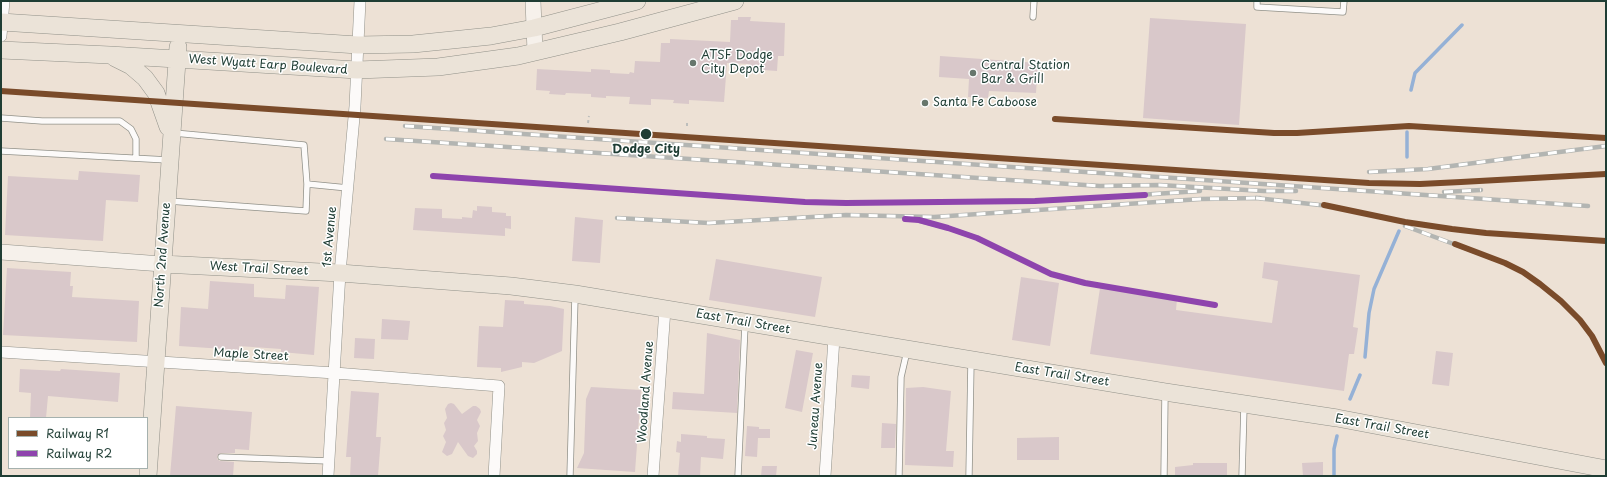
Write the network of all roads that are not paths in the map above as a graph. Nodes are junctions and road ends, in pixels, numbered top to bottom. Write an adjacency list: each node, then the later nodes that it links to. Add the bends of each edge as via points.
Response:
1 (4, 1): 10 (street)
2 (360, 1): 13 (street, 1st Avenue)
3 (533, 1): 11 (main road)
4 (637, 1): 11 (main road)
5 (732, 1): 15 (main road, West Wyatt Earp Boulevard)
6 (1034, 1): 9 (lane)
7 (1257, 1): 8 (lane, via 1257,7 1343,12)
8 (1344, 1)
9 (1033, 17)
10 (1, 27): 12 (main road, West Wyatt Earp Boulevard)
11 (534, 28): 13 (main road, via 448,41); 15 (main road)
12 (178, 34): 13 (main road, West Wyatt Earp Boulevard); 17 (main road, North 2nd Avenue)
13 (358, 45): 18 (street, 1st Avenue)
14 (1, 50): 16 (main road, West Wyatt Earp Boulevard)
15 (535, 52): 18 (main road, West Wyatt Earp Boulevard, via 438,67)
16 (110, 55): 17 (main road, West Wyatt Earp Boulevard); 20 (main road, via 131,66 148,82 160,102)
17 (177, 59): 18 (main road, West Wyatt Earp Boulevard); 20 (main road, North 2nd Avenue)
18 (357, 70): 25 (street, 1st Avenue)
19 (1, 118): 22 (lane, via 120,121 130,129 136,140)
20 (171, 136): 23 (main road, North 2nd Avenue); 24 (lane, via 304,145)
21 (1, 151): 22 (lane)
22 (136, 158): 23 (lane)
23 (170, 160): 26 (main road, North 2nd Avenue)
24 (307, 184): 25 (lane); 26 (lane, via 306,211)
25 (348, 188): 29 (street, 1st Avenue)
26 (167, 201): 28 (main road, North 2nd Avenue)
27 (1, 252): 28 (main road, West Trail Street)
28 (162, 264): 29 (main road, West Trail Street); 38 (main road, North 2nd Avenue)
29 (340, 273): 30 (main road, West Trail Street); 39 (street, 1st Avenue)
30 (518, 287): 31 (main road, East Trail Street)
31 (575, 294): 32 (main road, East Trail Street); 49 (lane)
32 (666, 309): 33 (main road, East Trail Street); 50 (street, Woodland Avenue)
33 (745, 323): 34 (main road, East Trail Street); 51 (lane)
34 (834, 338): 35 (main road, East Trail Street); 52 (street, Juneau Avenue)
35 (908, 349): 37 (main road, East Trail Street); 53 (lane, via 901,377)
36 (1, 352): 38 (street, Maple Street)
37 (971, 359): 40 (main road, East Trail Street); 45 (lane)
38 (156, 362): 39 (street, Maple Street); 46 (main road, North 2nd Avenue)
39 (335, 372): 43 (street, 1st Avenue); 48 (street, Maple Street, via 499,386)
40 (1165, 392): 41 (main road, East Trail Street); 54 (lane)
41 (1244, 404): 44 (main road, East Trail Street, via 1378,425); 55 (lane)
42 (221, 457): 43 (lane)
43 (329, 461): 47 (street, 1st Avenue)
44 (1606, 469)
45 (968, 475)
46 (148, 476)
47 (328, 476)
48 (494, 476)
49 (570, 476)
50 (653, 476)
51 (738, 476)
52 (825, 476)
53 (899, 476)
54 (1164, 476)
55 (1242, 476)

